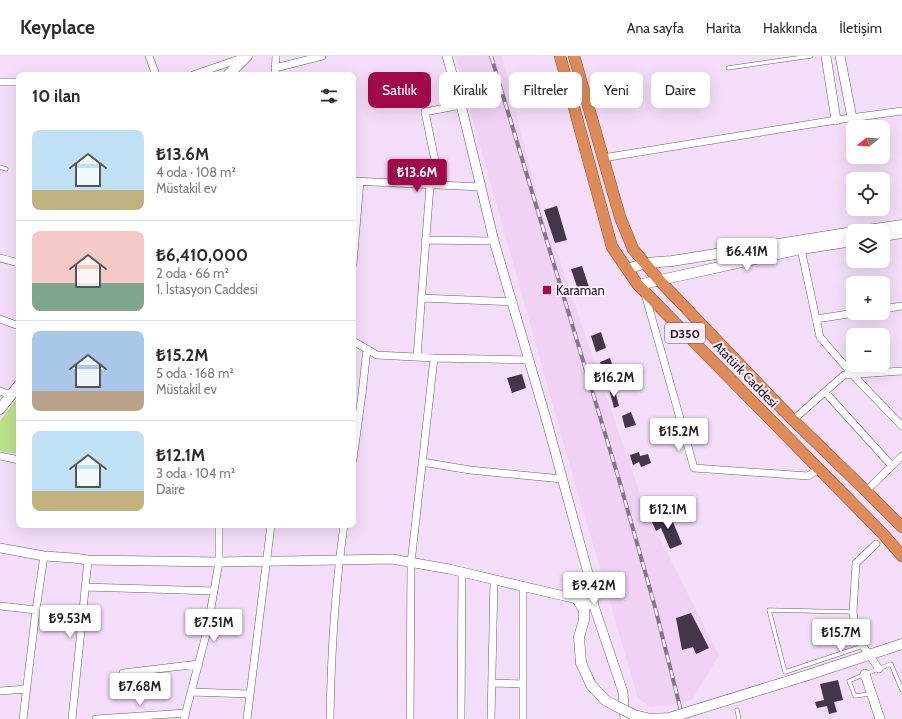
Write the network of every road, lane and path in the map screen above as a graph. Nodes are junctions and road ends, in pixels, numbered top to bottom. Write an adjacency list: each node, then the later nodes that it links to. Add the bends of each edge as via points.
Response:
1 (149, 56): 13 (street)
2 (247, 56): 14 (street); 15 (main road)
3 (276, 56): 12 (street)
4 (322, 56): 12 (street)
5 (447, 56): 16 (street)
6 (560, 56): 43 (highway, Atatürk Caddesi / D350, via 612,247)
7 (574, 56): 24 (highway, Atatürk Caddesi / D350)
8 (811, 56): 11 (lane)
9 (826, 56): 23 (street)
10 (840, 56): 22 (street)
11 (728, 68)
12 (275, 71)
13 (155, 72)
14 (202, 72)
15 (231, 72)
16 (452, 72)
17 (0, 82): 18 (street)
18 (16, 82)
19 (446, 108): 29 (street, via 425,112)
20 (462, 108): 30 (street)
21 (902, 111): 22 (street)
22 (852, 118): 23 (street)
23 (836, 120): 24 (street)
24 (603, 158): 42 (highway, Atatürk Caddesi / D350, via 620,217 634,249)
25 (0, 167): 26 (lane)
26 (6, 169)
27 (356, 181): 28 (street)
28 (430, 185): 29 (street); 36 (street)
29 (440, 185): 30 (street)
30 (481, 187): 37 (street)
31 (902, 225): 32 (main road)
32 (890, 227)
33 (846, 233): 42 (main road)
34 (902, 233): 35 (main road)
35 (890, 235)
36 (425, 240): 37 (street); 46 (street)
37 (494, 241): 47 (street)
38 (846, 242): 39 (main road)
39 (801, 249): 44 (main road); 52 (street)
40 (0, 258): 41 (street)
41 (16, 262)
42 (646, 263): 43 (main road); 44 (highway, Atatürk Caddesi / D350)
43 (628, 269): 45 (highway, Atatürk Caddesi / D350)
44 (659, 280): 45 (main road); 66 (highway, Atatürk Caddesi / D350)
45 (642, 288): 74 (highway, Atatürk Caddesi / D350); 74 (street, via 694,468 808,476)
46 (421, 298): 47 (street); 56 (street)
47 (513, 302): 58 (street)
48 (902, 306): 49 (street)
49 (890, 308)
50 (846, 314): 52 (street)
51 (0, 319): 53 (street)
52 (816, 319): 60 (street, via 820,337)
53 (16, 325)
54 (356, 343): 55 (street)
55 (367, 349): 56 (street, via 377,355); 68 (street)
56 (417, 357): 57 (street)
57 (434, 358): 58 (street); 72 (street)
58 (529, 360): 75 (street)
59 (902, 371): 60 (street)
60 (852, 374): 63 (street, via 844,375); 67 (street)
61 (16, 389): 64 (main road)
62 (0, 391): 64 (street)
63 (825, 392): 66 (street); 73 (street)
64 (11, 395): 65 (main road)
65 (0, 409)
66 (793, 420): 76 (highway, Atatürk Caddesi / D350)
67 (902, 426)
68 (356, 438)
69 (0, 456): 71 (street)
70 (902, 456): 73 (street)
71 (16, 459)
72 (422, 462): 75 (street, via 470,470); 89 (street)
73 (892, 466): 76 (street)
74 (819, 469): 84 (highway, Atatürk Caddesi / D350)
75 (562, 479): 97 (street, via 589,577)
76 (866, 491): 77 (highway, Atatürk Caddesi / D350)
77 (902, 527)
78 (219, 528): 88 (street)
79 (271, 528): 87 (street)
80 (344, 528): 86 (street)
81 (876, 544): 99 (street, via 856,563)
82 (0, 548): 83 (street)
83 (44, 556): 85 (street); 98 (street)
84 (902, 556)
85 (88, 560): 88 (street); 93 (street)
86 (339, 560): 87 (street); 89 (street, via 392,560); 123 (street, via 330,671)
87 (266, 561): 88 (street); 115 (street)
88 (219, 562): 94 (street)
89 (411, 563): 90 (street); 124 (street)
90 (462, 572): 91 (street); 125 (street)
91 (494, 580): 92 (street); 109 (street)
92 (523, 586): 95 (street); 110 (street)
93 (85, 587): 94 (street); 120 (street)
94 (214, 591): 105 (street)
95 (577, 599): 97 (street); 104 (main road, bridge, via 584,610 579,637 581,663 591,685 616,706 634,715 651,719 668,718)
96 (0, 606): 98 (street)
97 (594, 606): 128 (street, via 623,692)
98 (36, 610): 111 (street)
99 (853, 612): 101 (street, via 856,636); 101 (lane, via 769,610 785,672)
100 (902, 644): 103 (main road)
101 (863, 646): 104 (street)
102 (902, 648): 103 (main road)
103 (881, 651): 104 (main road)
104 (869, 655): 106 (street)
105 (199, 664): 107 (street); 114 (street)
106 (879, 669): 108 (lane); 113 (lane, via 891,664)
107 (122, 673)
108 (865, 674): 116 (street); 116 (lane, via 849,681 855,696)
109 (492, 683): 110 (street); 126 (street)
110 (523, 684): 127 (street)
111 (27, 689): 112 (street); 119 (street)
112 (0, 690)
113 (902, 690)
114 (191, 692): 115 (street); 118 (street)
115 (250, 694): 122 (street)
116 (871, 694): 130 (street)
117 (737, 710): 129 (lane)
118 (185, 716): 121 (street)
119 (23, 719)
120 (72, 719)
121 (96, 719)
122 (247, 719)
123 (330, 719)
124 (410, 719)
125 (462, 719)
126 (491, 719)
127 (523, 719)
128 (625, 719)
129 (739, 719)
130 (880, 719)

